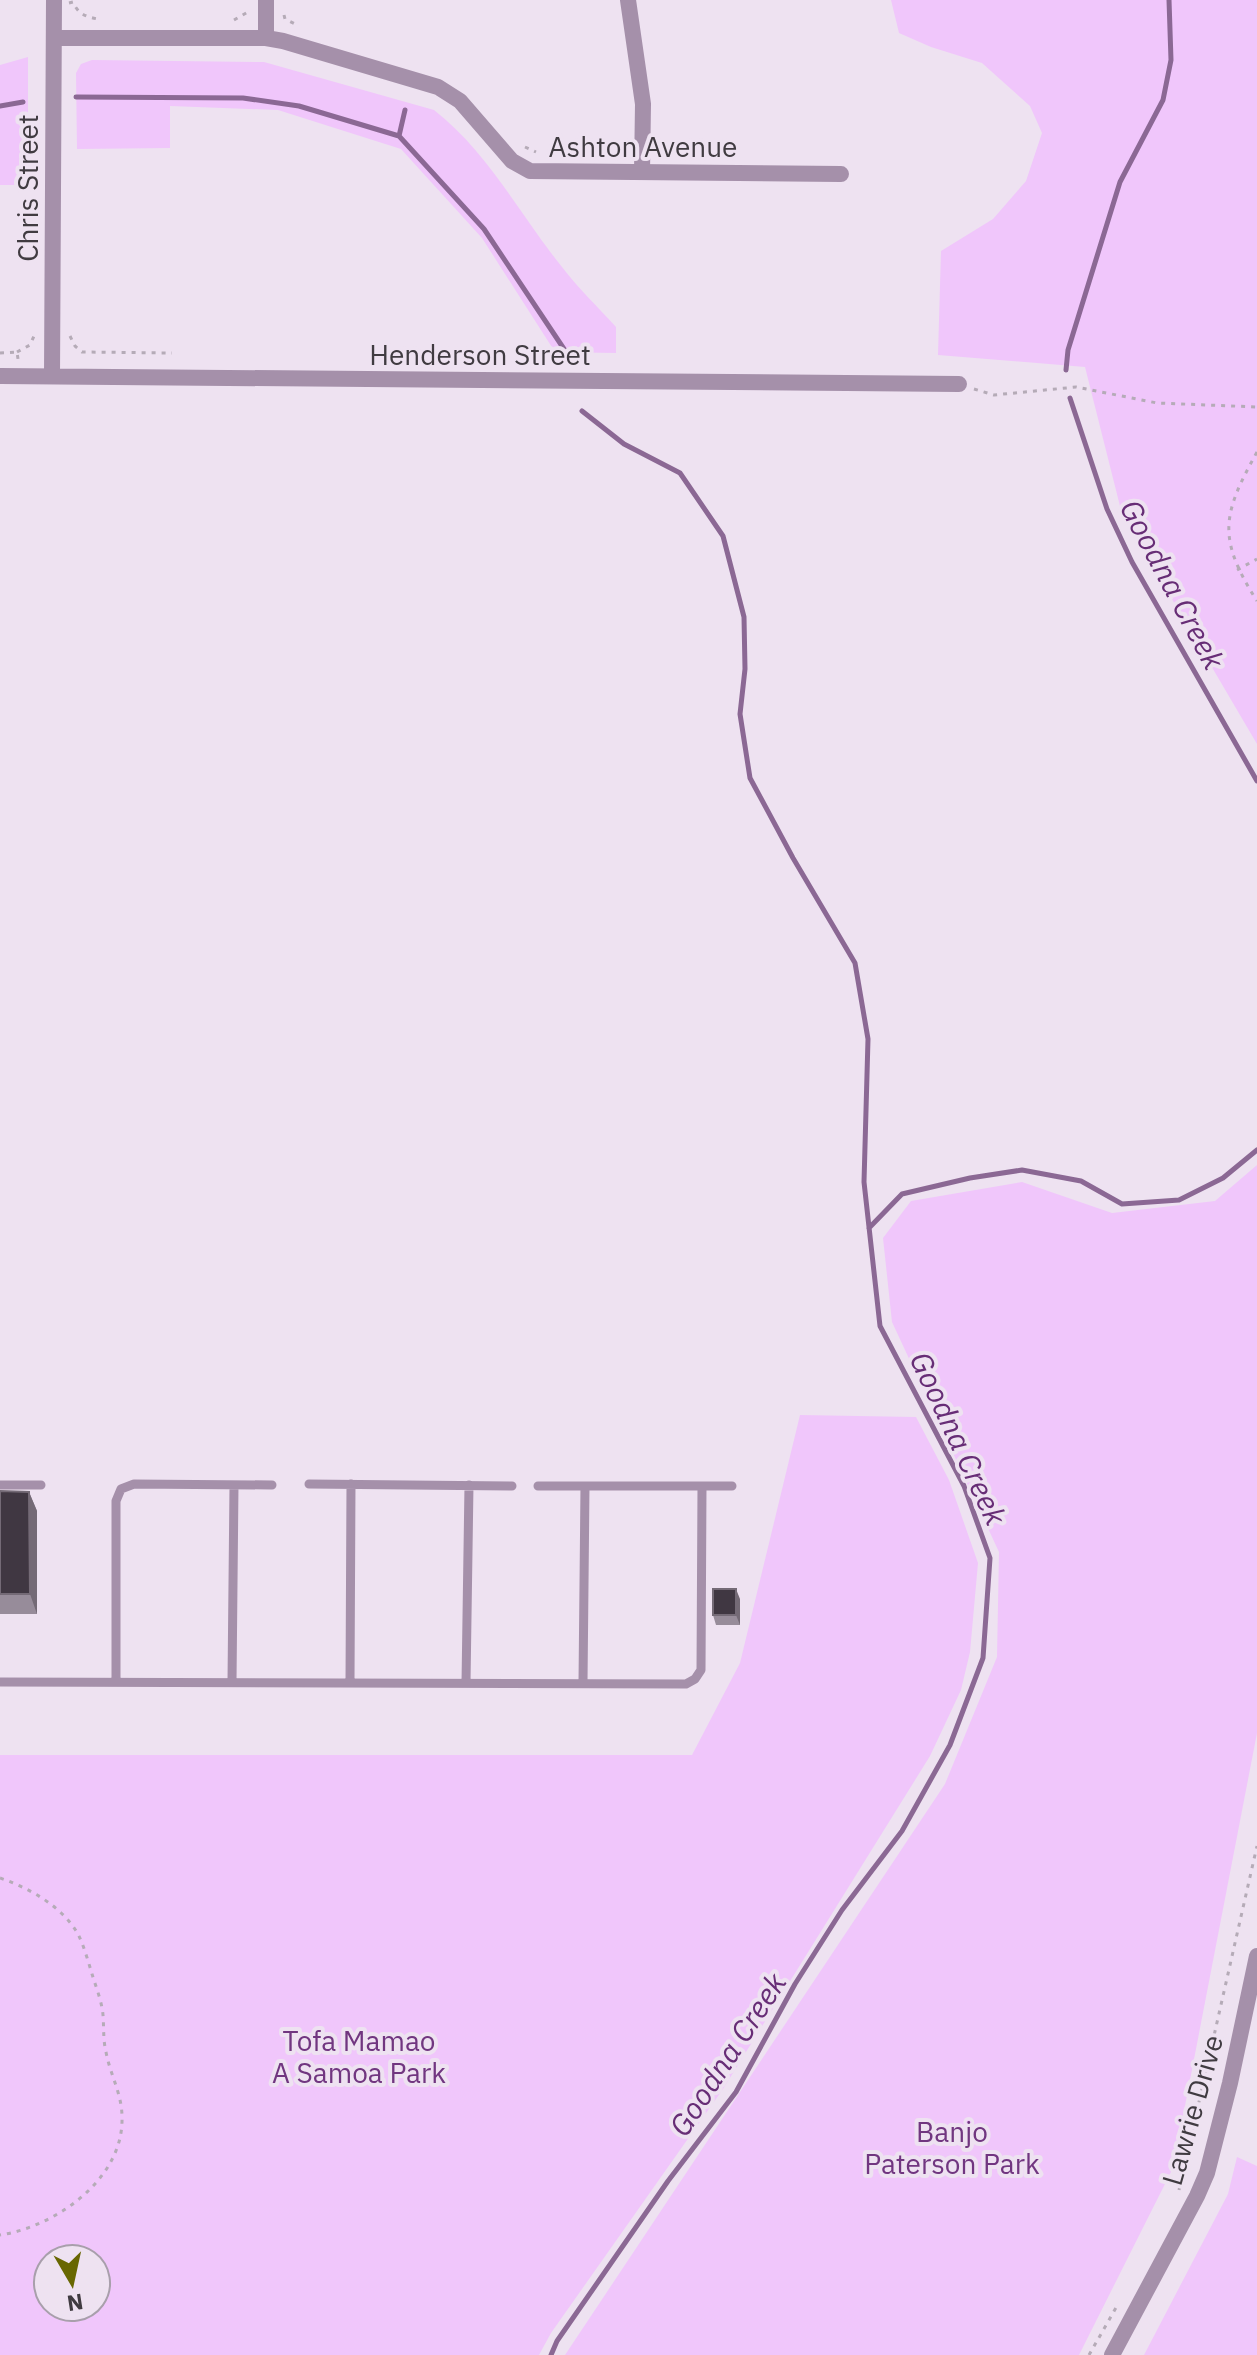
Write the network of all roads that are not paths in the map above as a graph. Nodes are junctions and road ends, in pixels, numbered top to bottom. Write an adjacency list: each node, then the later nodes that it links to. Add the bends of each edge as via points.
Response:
1 (54, 0): 4 (street, Chris Street)
2 (266, 0): 5 (street)
3 (628, 0): 6 (street, via 643,104)
4 (54, 38): 5 (street, Ashton Avenue); 9 (street, Chris Street)
5 (266, 38): 6 (street, Ashton Avenue, via 438,87 460,101 512,161 530,171)
6 (642, 172): 7 (street, Ashton Avenue)
7 (841, 174)
8 (0, 376): 9 (street, Henderson Street)
9 (52, 376): 10 (street, Henderson Street)
10 (959, 384)
11 (309, 1484): 12 (lane)
12 (351, 1484): 17 (lane); 26 (lane)
13 (0, 1485): 14 (lane)
14 (41, 1485)
15 (234, 1485): 16 (lane); 24 (lane, via 134,1484 121,1489 116,1501); 25 (lane)
16 (272, 1485)
17 (469, 1485): 18 (lane); 27 (lane)
18 (512, 1486)
19 (538, 1486): 20 (lane)
20 (585, 1486): 21 (lane); 28 (lane)
21 (702, 1486): 22 (lane); 28 (lane, via 699,1675 686,1684)
22 (732, 1486)
23 (0, 1682): 24 (lane)
24 (116, 1682): 25 (lane)
25 (232, 1682): 26 (lane)
26 (350, 1682): 27 (lane)
27 (466, 1683): 28 (lane)
28 (583, 1683)
29 (1257, 1956): 30 (street, Lawrie Drive, via 1207,2173)
30 (1112, 2355)

